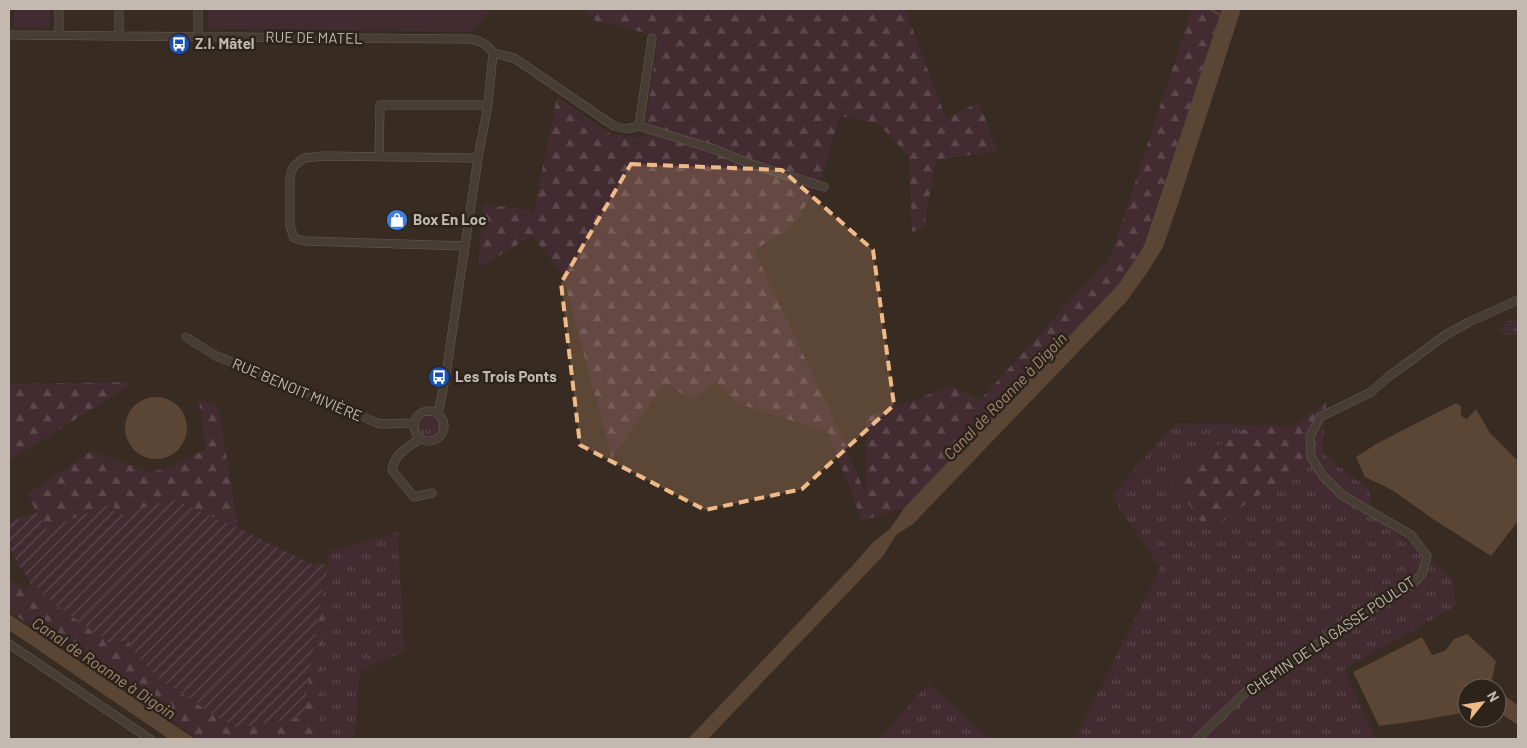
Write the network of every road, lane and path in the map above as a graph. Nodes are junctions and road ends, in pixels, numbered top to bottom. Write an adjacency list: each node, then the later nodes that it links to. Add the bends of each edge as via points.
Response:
1 (59, 9): 5 (street)
2 (119, 9): 6 (street)
3 (198, 9): 7 (street)
4 (9, 35): 5 (street, RUE DE MATEL)
5 (59, 35): 6 (street, RUE DE MATEL)
6 (119, 35): 7 (street, RUE DE MATEL)
7 (198, 37): 9 (street, RUE DE MATEL, via 470,39 489,46)
8 (652, 38): 11 (street)
9 (493, 53): 10 (street); 11 (street, RUE DE MATEL, via 514,58 614,126 626,129)
10 (488, 105): 12 (street, via 380,105); 13 (street)
11 (639, 126): 14 (street, RUE DE MATEL)
12 (379, 157): 13 (street); 15 (street, via 304,158 293,166 290,226 294,238)
13 (478, 158): 15 (street)
14 (824, 187)
15 (465, 246): 18 (street)
16 (1518, 300): 24 (street, CHEMIN DE LA GASSE POULOT, via 1447,334 1371,392 1320,417 1310,436 1311,458 1342,495 1412,535 1427,556 1422,574 1248,690)
17 (186, 338): 19 (street, RUE BENOIT MIVIÈRE, via 216,356 377,423)
18 (438, 414): 19 (street, via 425,411); 20 (street, via 444,422 440,437 430,442)
19 (414, 423): 20 (street)
20 (420, 439): 21 (street, via 396,456 392,470 414,497)
21 (432, 493)
22 (9, 644): 23 (street)
23 (150, 739)
24 (1197, 739)

